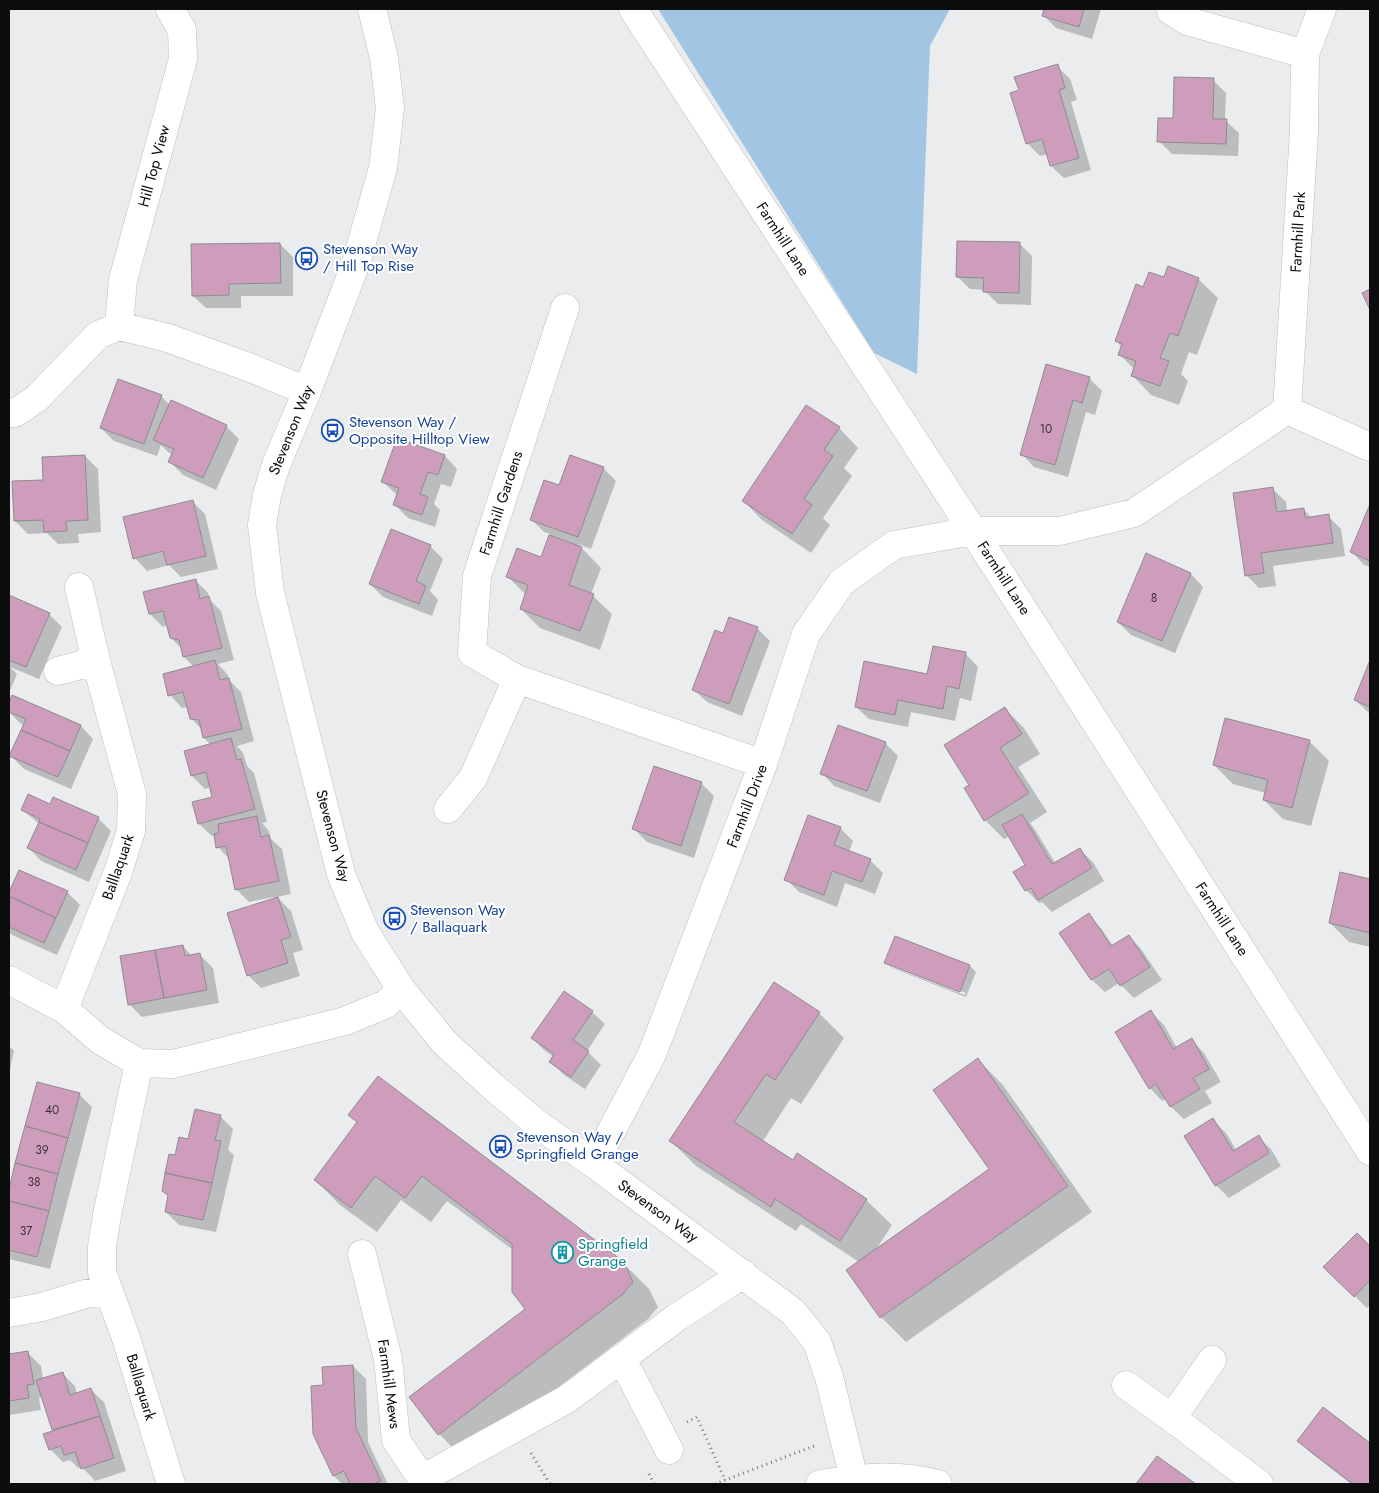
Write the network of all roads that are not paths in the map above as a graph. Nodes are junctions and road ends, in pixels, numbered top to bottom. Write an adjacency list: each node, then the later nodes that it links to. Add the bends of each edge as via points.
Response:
1 (170, 9): 8 (street, Hill Top View, via 182,30 183,59 123,280)
2 (372, 9): 9 (street, Stevenson Way, via 384,58 390,108 383,168 356,263)
3 (633, 9): 13 (street, Farmhill Lane)
4 (1322, 9): 6 (street, Farmhill Park)
5 (1171, 11): 6 (street, via 1187,21)
6 (1305, 54): 10 (street, Farmhill Park, via 1304,131)
7 (565, 308): 17 (street, Farmhill Gardens, via 477,576 472,653)
8 (119, 326): 9 (street, via 168,338); 11 (street, via 98,335 37,398 15,413)
9 (307, 391): 21 (street, Stevenson Way, via 267,495 262,525 270,593 341,874 365,932)
10 (1287, 410): 12 (street); 13 (street, via 1134,514 1060,531)
11 (9, 413)
12 (1370, 447)
13 (973, 531): 18 (street, Farmhill Drive, via 894,545 842,582 806,634); 24 (street, Farmhill Lane)
14 (79, 587): 15 (street, Balllaquark)
15 (96, 661): 16 (street); 22 (street, Balllaquark, via 132,794 131,830 118,872)
16 (58, 670)
17 (517, 679): 18 (street, Farmhill Gardens); 19 (street, via 473,778)
18 (763, 764): 25 (street, Farmhill Drive, via 652,1054)
19 (448, 809)
20 (9, 980): 22 (street)
21 (401, 989): 23 (street, via 386,1004 346,1021 173,1064); 25 (street, Stevenson Way, via 444,1042 491,1085)
22 (64, 1009): 23 (street, via 100,1040)
23 (139, 1063): 28 (street, Balllaquark, via 102,1246 102,1272)
24 (1370, 1151)
25 (594, 1164): 27 (street, Stevenson Way)
26 (362, 1254): 36 (street, Farmhill Mews, via 388,1359 396,1440)
27 (743, 1274): 30 (street, Farmhill Mews); 35 (street, Stevenson Way, via 793,1312 817,1342)
28 (109, 1291): 29 (street); 37 (street, Balllaquark)
29 (9, 1313)
30 (621, 1359): 34 (street); 36 (street, Farmhill Mews, via 567,1399)
31 (1212, 1360): 33 (street)
32 (1126, 1385): 33 (street)
33 (1172, 1418): 40 (street)
34 (669, 1450)
35 (854, 1479): 38 (street); 39 (street, via 884,1476)
36 (423, 1482)
37 (171, 1484)
38 (820, 1484)
39 (938, 1484)
40 (1258, 1484)

